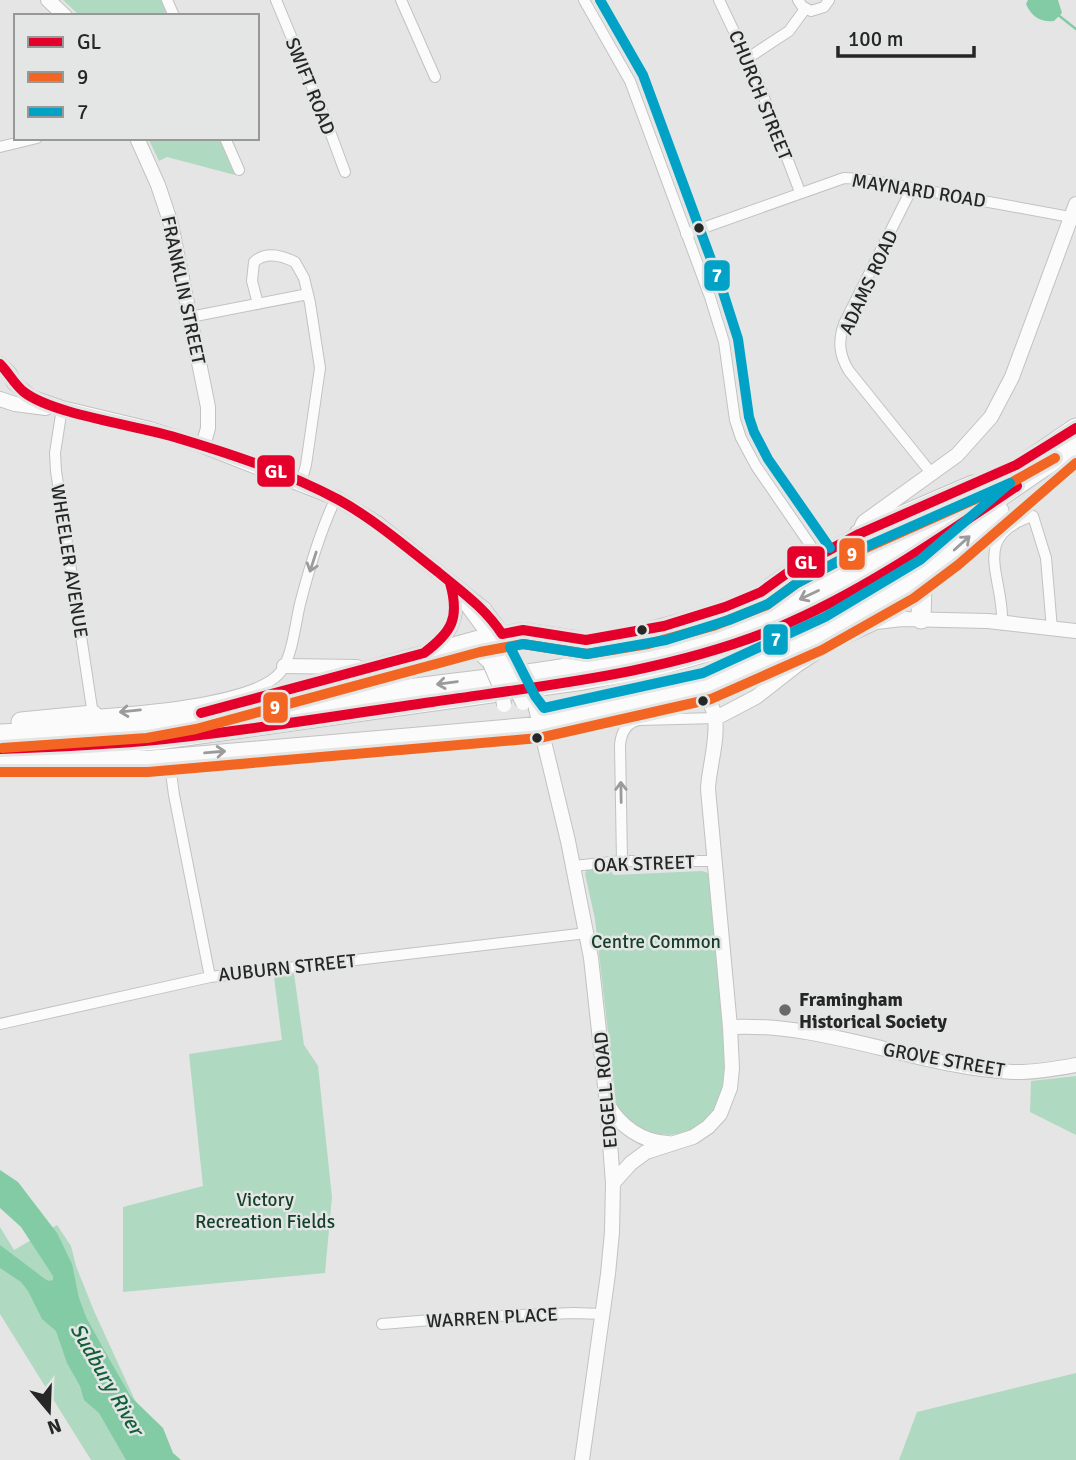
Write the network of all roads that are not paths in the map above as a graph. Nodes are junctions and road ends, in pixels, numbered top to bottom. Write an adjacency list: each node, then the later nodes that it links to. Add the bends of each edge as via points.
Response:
1 (48, 0): 8 (main road)
2 (276, 0): 16 (street, SWIFT ROAD)
3 (401, 0): 10 (street)
4 (584, 0): 20 (street, via 629,81)
5 (719, 0): 9 (street, CHURCH STREET)
6 (829, 0): 7 (street, via 818,10)
7 (802, 5): 9 (street, via 789,31)
8 (63, 14)
9 (748, 58): 18 (street, CHURCH STREET)
10 (435, 77)
11 (28, 140): 14 (street)
12 (138, 140): 23 (main road, FRANKLIN STREET, via 165,204)
13 (226, 140): 15 (street)
14 (0, 146)
15 (239, 170)
16 (345, 172)
17 (912, 188): 18 (street, MAYNARD ROAD, via 844,178); 19 (street, MAYNARD ROAD); 32 (street, ADAMS ROAD, via 844,324 840,347 849,371)
18 (800, 192): 20 (street, MAYNARD ROAD)
19 (1075, 213): 32 (main road, via 1012,377 991,418)
20 (686, 234): 36 (street, via 721,330 740,438)
21 (308, 294): 22 (street); 22 (street, via 295,262 263,256 254,262 252,274); 33 (street, via 320,375)
22 (258, 304): 23 (street)
23 (190, 317): 29 (main road, FRANKLIN STREET, via 209,418)
24 (0, 364): 25 (main road)
25 (14, 383): 26 (main road, via 12,392); 27 (main road, via 32,397)
26 (0, 399): 27 (main road)
27 (62, 408): 29 (main road, EDGELL ROAD); 50 (street, WHEELER AVENUE, via 56,471)
28 (1076, 428): 31 (highway)
29 (203, 446): 33 (main road, EDGELL ROAD)
30 (1076, 446): 37 (highway, one-way to 30); 57 (highway, via 852,592 773,629 680,660 583,681 157,740)
31 (1034, 456): 35 (highway); 52 (highway, one-way to 52, via 853,572 784,606 701,637 583,664)
32 (932, 474): 35 (main road, via 869,518)
33 (301, 483): 34 (main road, EDGELL ROAD)
34 (337, 498): 38 (main road, EDGELL ROAD, via 377,523); 47 (street, one-way to 47, via 325,524)
35 (859, 534): 36 (main road)
36 (821, 561): 43 (main road, via 780,577 761,592 664,626 545,645)
37 (928, 571): 39 (highway, via 922,584); 49 (highway, via 816,637)
38 (450, 583): 43 (main road, EDGELL ROAD); 45 (main road, via 455,600 453,621 446,635)
39 (920, 619): 40 (main road); 51 (main road, via 888,620 852,632)
40 (1002, 622): 41 (main road); 41 (street, via 994,547 1018,522 1033,516 1045,558)
41 (1052, 629): 42 (main road)
42 (1076, 631)
43 (496, 635): 44 (main road); 46 (main road, EDGELL ROAD)
44 (452, 645): 45 (main road); 46 (main road)
45 (424, 653): 48 (main road)
46 (502, 661): 53 (main road, EDGELL ROAD, bridge, via 529,701); 55 (main road, bridge, via 504,705 497,720)
47 (284, 666): 48 (main road); 50 (street, one-way to 50, via 264,685 222,699)
48 (375, 667): 52 (main road)
49 (688, 691): 51 (main road, via 705,697); 53 (main road)
50 (93, 715): 54 (highway)
51 (716, 719): 60 (street, one-way to 51, via 620,739 629,724); 61 (main road, via 708,789)
52 (146, 724): 56 (highway)
53 (538, 724): 55 (main road); 62 (main road, EDGELL ROAD)
54 (0, 725)
55 (482, 729): 58 (main road, one-way to 55)
56 (0, 734)
57 (0, 749)
58 (169, 757): 59 (main road); 64 (street, AUBURN STREET)
59 (0, 758)
60 (622, 861): 61 (street, OAK STREET); 62 (street, OAK STREET)
61 (715, 861): 66 (main road)
62 (573, 866): 63 (main road, EDGELL ROAD)
63 (587, 933): 64 (street, AUBURN STREET); 68 (main road, EDGELL ROAD)
64 (210, 977): 65 (street)
65 (0, 1024)
66 (730, 1027): 67 (main road, GROVE STREET, via 804,1033 996,1070 1037,1071); 69 (main road, via 731,1079 724,1106 701,1132)
67 (1076, 1065)
68 (607, 1104): 69 (main road, via 616,1118 637,1134); 70 (main road, EDGELL ROAD)
69 (674, 1142): 70 (main road, via 638,1157)
70 (613, 1183): 71 (main road, EDGELL ROAD)
71 (603, 1314): 72 (street, WARREN PLACE); 73 (main road, EDGELL ROAD)
72 (382, 1324)
73 (582, 1460)

